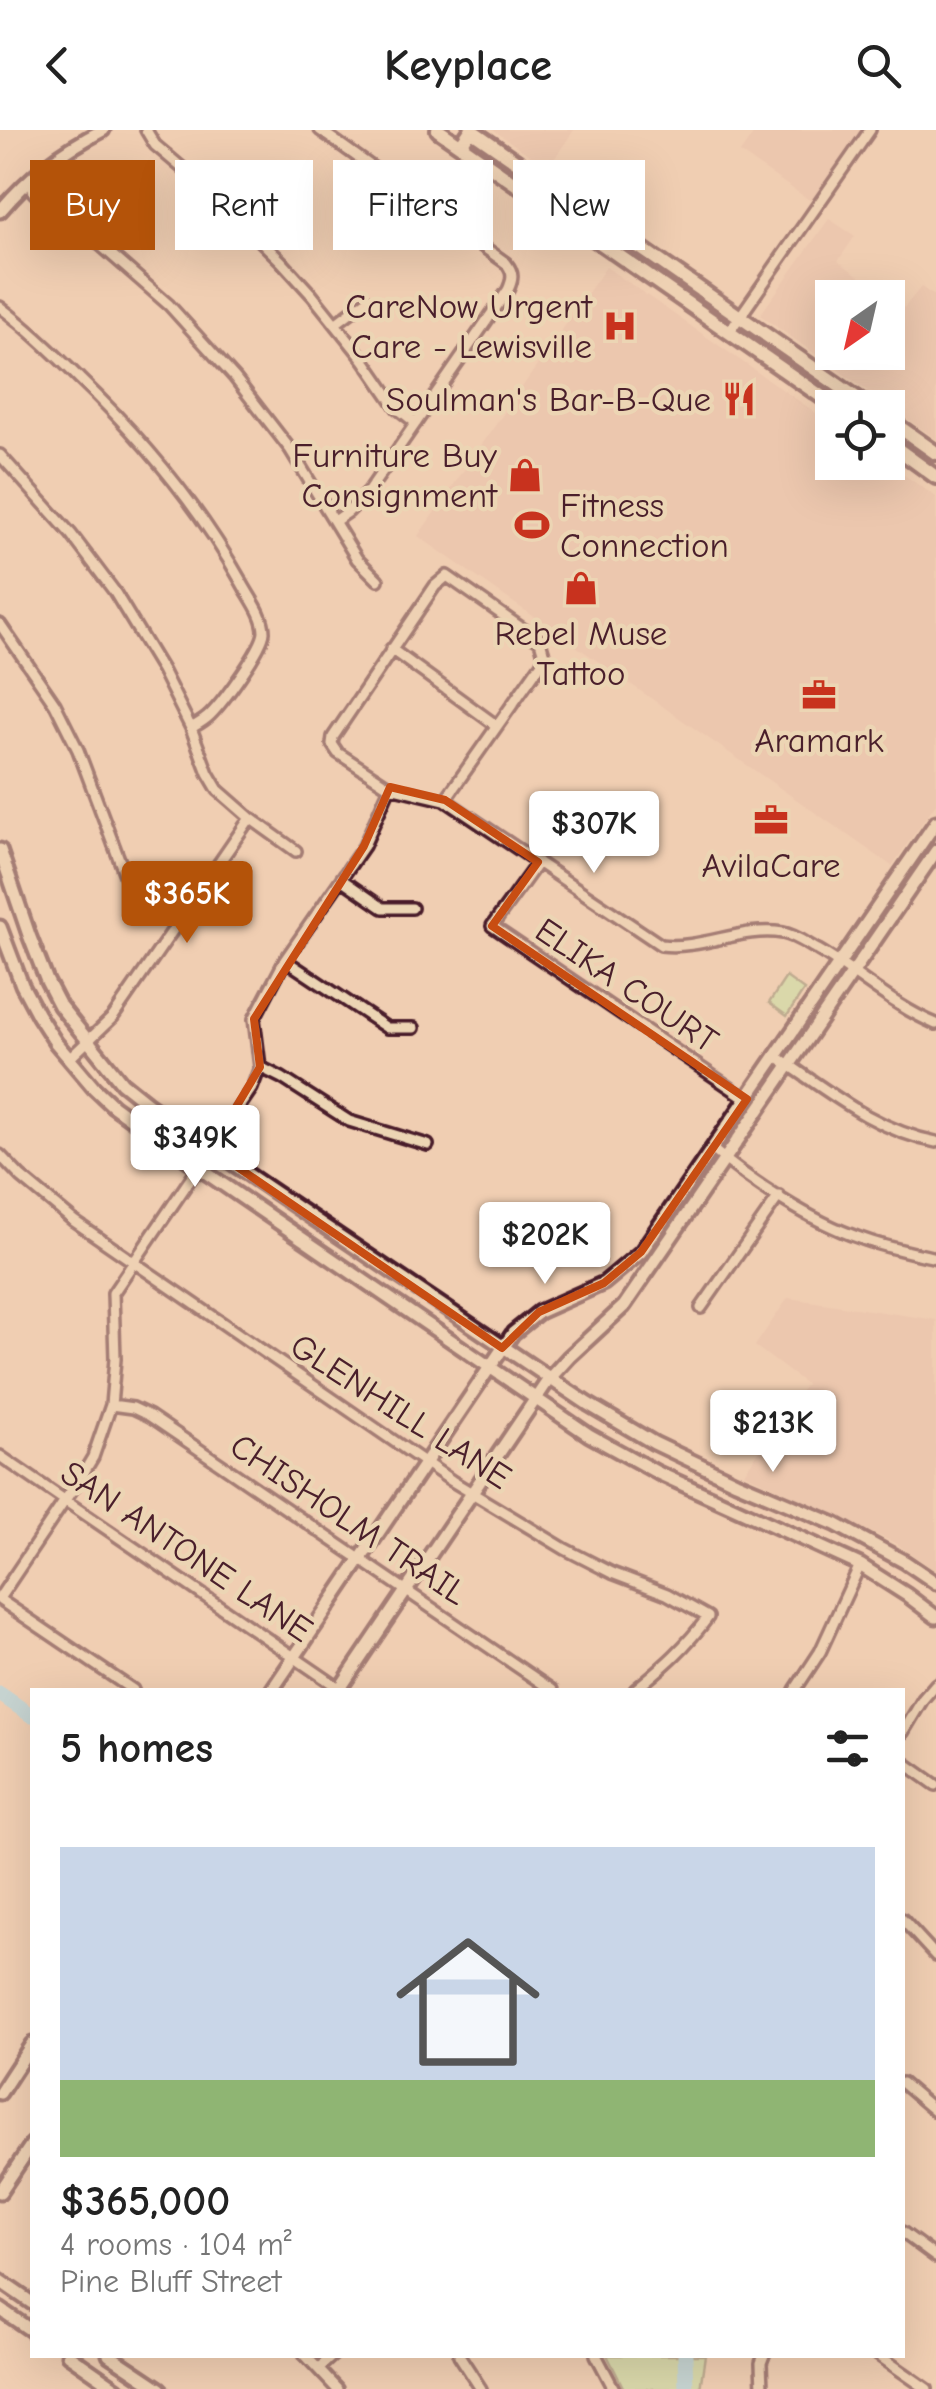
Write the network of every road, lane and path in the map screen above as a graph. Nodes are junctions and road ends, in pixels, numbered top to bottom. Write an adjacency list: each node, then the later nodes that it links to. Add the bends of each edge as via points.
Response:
1 (103, 130): 8 (main road)
2 (146, 130): 19 (street, via 281,261)
3 (320, 130): 23 (street, via 512,271 508,290)
4 (438, 130): 7 (main road)
5 (471, 130): 7 (main road); 9 (main road)
6 (870, 130): 18 (street)
7 (460, 146): 11 (main road)
8 (54, 160)
9 (514, 160)
10 (30, 177): 12 (main road)
11 (513, 182)
12 (0, 211)
13 (107, 250): 30 (street, via 235,378)
14 (612, 250): 20 (main road)
15 (644, 250): 18 (main road)
16 (367, 300): 19 (street)
17 (0, 307): 35 (street, via 152,452 261,618 260,644 217,707)
18 (740, 316): 20 (street); 21 (main road)
19 (335, 324): 23 (street, via 397,408)
20 (730, 331): 22 (main road)
21 (845, 390)
22 (815, 392)
23 (416, 422): 30 (street, via 368,492)
24 (905, 431): 25 (main road)
25 (931, 450): 28 (main road)
26 (0, 455): 35 (street, via 114,591)
27 (905, 455): 28 (main road)
28 (915, 462): 29 (main road)
29 (936, 476)
30 (336, 521): 31 (street)
31 (378, 580)
32 (0, 624): 46 (street, via 55,704 92,781 125,875)
33 (392, 649): 34 (street); 34 (street, via 447,576 540,641 545,658); 36 (street, via 332,744)
34 (497, 726): 37 (street)
35 (191, 728): 38 (street, via 218,790)
36 (390, 787): 37 (street); 44 (street)
37 (445, 800): 43 (street)
38 (250, 818): 42 (street); 46 (street)
39 (936, 822): 40 (main road)
40 (932, 845): 49 (main road); 50 (main road)
41 (0, 850): 53 (main road, via 47,982)
42 (296, 852)
43 (538, 862): 49 (street, via 661,945 756,931 788,934); 58 (street, ELIKA COURT, via 492,926)
44 (341, 879): 45 (street, via 383,908); 48 (street)
45 (412, 908)
46 (183, 917): 53 (street)
47 (0, 927): 55 (main road, via 22,985)
48 (286, 960): 52 (street, via 387,1028); 57 (street, via 254,1020)
49 (841, 963): 50 (street); 54 (main road)
50 (854, 972): 51 (street); 56 (main road)
51 (936, 1024)
52 (414, 1028)
53 (88, 1042): 55 (street); 61 (main road, via 122,1082)
54 (776, 1056): 56 (street); 58 (main road)
55 (69, 1059): 65 (main road, via 113,1106)
56 (790, 1065): 59 (street, via 871,1119); 64 (main road)
57 (260, 1067): 60 (street, via 348,1121); 61 (street)
58 (747, 1099): 62 (main road)
59 (936, 1142)
60 (428, 1144)
61 (211, 1149): 65 (street); 70 (main road)
62 (712, 1149): 64 (street); 70 (main road, via 627,1266 539,1312)
63 (0, 1155): 68 (street, GLENHILL LANE, via 54,1206)
64 (725, 1160): 66 (street); 72 (main road, via 624,1306)
65 (199, 1168): 68 (street); 71 (main road)
66 (780, 1196): 67 (street, via 860,1239); 69 (street)
67 (936, 1258)
68 (132, 1263): 74 (street, via 112,1293); 76 (street, GLENHILL LANE)
69 (701, 1308)
70 (502, 1348): 71 (main road); 72 (main road)
71 (490, 1366): 73 (main road); 76 (main road)
72 (549, 1379): 73 (main road); 80 (main road, via 654,1443)
73 (536, 1398): 77 (main road); 81 (main road, via 658,1473)
74 (111, 1405): 78 (street, via 93,1457); 79 (street, CHISHOLM TRAIL, via 150,1416)
75 (0, 1456): 78 (street, SAN ANTONE LANE)
76 (425, 1463): 77 (street, GLENHILL LANE); 79 (main road)
77 (472, 1493): 84 (main road); 94 (street, GLENHILL LANE, via 566,1549 708,1616 688,1644)
78 (65, 1501): 85 (street); 87 (street, SAN ANTONE LANE)
79 (360, 1558): 84 (street, CHISHOLM TRAIL); 87 (main road)
80 (905, 1562): 82 (main road); 83 (main road)
81 (860, 1565): 83 (main road); 95 (street)
82 (936, 1582)
83 (891, 1584): 86 (main road)
84 (406, 1591): 92 (main road); 93 (street, CHISHOLM TRAIL)
85 (0, 1598): 89 (street)
86 (936, 1617)
87 (294, 1657): 90 (main road); 91 (street, SAN ANTONE LANE)
88 (936, 1684): 96 (street)
89 (130, 1688)
90 (273, 1688)
91 (338, 1688)
92 (342, 1688)
93 (549, 1688)
94 (637, 1688)
95 (797, 1688)
96 (905, 1729)
97 (905, 1762): 98 (street)
98 (936, 1785)
99 (905, 1921): 100 (street)
100 (936, 1956)
101 (30, 2047): 102 (main road)
102 (18, 2065): 103 (main road); 105 (main road)
103 (30, 2074)
104 (905, 2085): 106 (street)
105 (0, 2093)
106 (936, 2112)
107 (30, 2147): 108 (main road)
108 (0, 2192)
109 (905, 2234): 110 (street)
110 (936, 2257)
111 (0, 2282): 112 (main road)
112 (30, 2302)
113 (0, 2309): 114 (main road)
114 (30, 2330)
115 (72, 2358): 124 (main road)
116 (114, 2358): 125 (main road)
117 (307, 2358): 123 (street)
118 (330, 2358): 123 (street)
119 (461, 2358): 127 (street)
120 (598, 2358): 128 (street)
121 (764, 2358): 129 (street)
122 (882, 2358): 130 (street)
123 (319, 2368): 126 (street)
124 (118, 2389)
125 (160, 2389)
126 (338, 2389)
127 (481, 2389)
128 (614, 2389)
129 (762, 2389)
130 (927, 2389)

